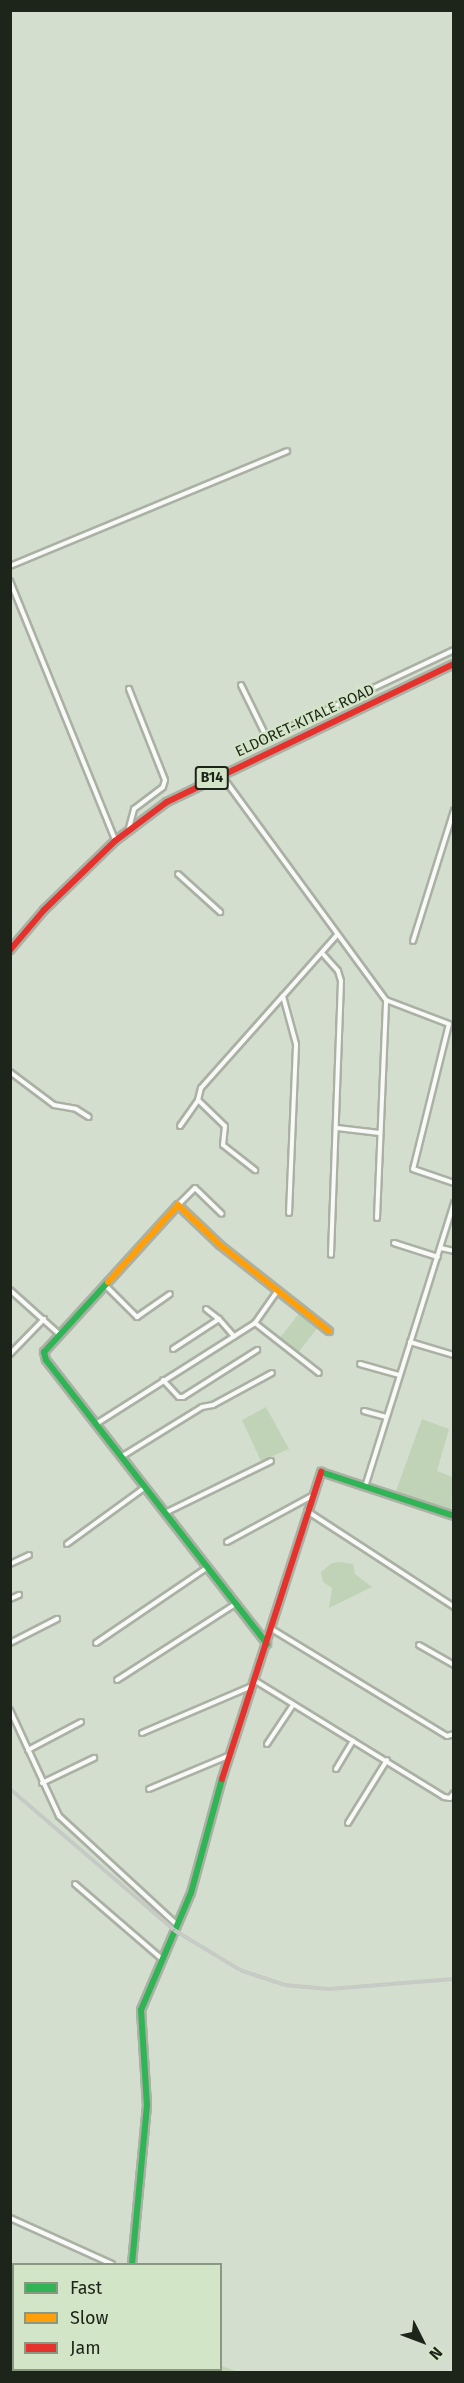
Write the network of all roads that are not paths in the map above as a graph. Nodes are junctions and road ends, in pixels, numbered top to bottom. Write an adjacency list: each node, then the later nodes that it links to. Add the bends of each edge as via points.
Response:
1 (287, 451): 2 (street)
2 (10, 566)
3 (10, 581): 11 (street)
4 (453, 650): 6 (street, via 267,738)
5 (453, 664): 8 (main road, ELDORET-KITALE ROAD / B14)
6 (241, 685)
7 (129, 689): 10 (street, via 165,780 163,788 134,809)
8 (220, 774): 10 (main road, ELDORET-KITALE ROAD / B14, via 167,802); 14 (street)
9 (453, 810): 15 (street)
10 (128, 832): 11 (main road, ELDORET-KITALE ROAD / B14)
11 (115, 841): 16 (main road, ELDORET-KITALE ROAD / B14, via 44,910)
12 (178, 874): 13 (street)
13 (220, 912)
14 (337, 935): 17 (street); 19 (street)
15 (413, 941)
16 (10, 950)
17 (322, 953): 18 (street); 26 (street, via 338,971 341,981)
18 (283, 996): 23 (street, via 201,1088); 32 (street, via 296,1044)
19 (386, 1000): 20 (street, via 449,1024); 27 (street)
20 (447, 1042): 21 (street); 29 (street, via 413,1169)
21 (453, 1044)
22 (10, 1072): 24 (street, via 54,1105 76,1109)
23 (198, 1100): 25 (street); 28 (street, via 225,1126 222,1145)
24 (89, 1117)
25 (180, 1126)
26 (337, 1128): 27 (street); 38 (street)
27 (380, 1133): 34 (street)
28 (255, 1170)
29 (453, 1183)
30 (453, 1203): 36 (street)
31 (178, 1205): 33 (street, via 195,1188); 40 (main road); 42 (main road)
32 (289, 1213)
33 (222, 1214)
34 (377, 1218)
35 (394, 1243): 39 (street)
36 (441, 1248): 37 (street); 39 (street)
37 (453, 1251)
38 (331, 1255)
39 (438, 1257): 51 (street)
40 (106, 1286): 43 (street, via 137,1317); 49 (main road)
41 (10, 1290): 45 (street)
42 (277, 1291): 47 (street); 48 (main road)
43 (170, 1294)
44 (206, 1309): 46 (street)
45 (44, 1319): 49 (street); 54 (street)
46 (219, 1319): 50 (street); 52 (street)
47 (255, 1323): 50 (street); 58 (street)
48 (329, 1331)
49 (59, 1334): 63 (main road, via 45,1350 46,1360)
50 (234, 1336): 60 (street)
51 (410, 1342): 55 (street); 59 (street)
52 (173, 1349)
53 (257, 1350): 60 (street, via 183,1396 179,1397)
54 (10, 1354)
55 (453, 1355)
56 (360, 1364): 59 (street)
57 (272, 1373): 64 (street, via 213,1405 202,1407)
58 (319, 1373)
59 (399, 1375): 62 (street)
60 (163, 1380): 63 (street)
61 (364, 1411): 62 (street)
62 (386, 1417): 67 (street)
63 (96, 1424): 64 (main road)
64 (122, 1457): 66 (main road)
65 (271, 1461): 70 (street)
66 (144, 1487): 70 (main road); 73 (street)
67 (365, 1487): 68 (main road, via 321,1472); 71 (main road)
68 (312, 1496): 69 (main road); 72 (street)
69 (307, 1511): 80 (street); 82 (main road)
70 (165, 1513): 76 (main road)
71 (453, 1516)
72 (228, 1542)
73 (67, 1544)
74 (29, 1555): 75 (street)
75 (10, 1564)
76 (205, 1569): 79 (main road); 84 (street)
77 (19, 1595): 78 (street)
78 (10, 1599)
79 (235, 1604): 85 (main road); 88 (street)
80 (453, 1607)
81 (57, 1619): 83 (street)
82 (270, 1629): 85 (main road); 94 (street, via 447,1736)
83 (10, 1643)
84 (96, 1644)
85 (267, 1644): 89 (main road)
86 (419, 1645): 87 (street)
87 (453, 1665)
88 (117, 1680)
89 (253, 1683): 90 (street); 93 (street); 98 (main road)
90 (293, 1705): 95 (street); 96 (street)
91 (10, 1710): 97 (street)
92 (81, 1722): 97 (street)
93 (142, 1733)
94 (453, 1734)
95 (353, 1741): 100 (street); 101 (street)
96 (267, 1744)
97 (28, 1750): 102 (street)
98 (229, 1755): 103 (street); 107 (main road, via 191,1893)
99 (94, 1758): 102 (street)
100 (387, 1760): 104 (street, via 444,1797 450,1798); 105 (street)
101 (336, 1769)
102 (42, 1783): 107 (street, via 59,1816)
103 (149, 1789)
104 (453, 1793)
105 (348, 1823)
106 (75, 1884): 108 (street)
107 (176, 1924): 108 (main road, via 175,1937)
108 (164, 1961): 111 (main road, via 139,2019 147,2104)
109 (10, 2218): 110 (street)
110 (108, 2263)
111 (132, 2263)

